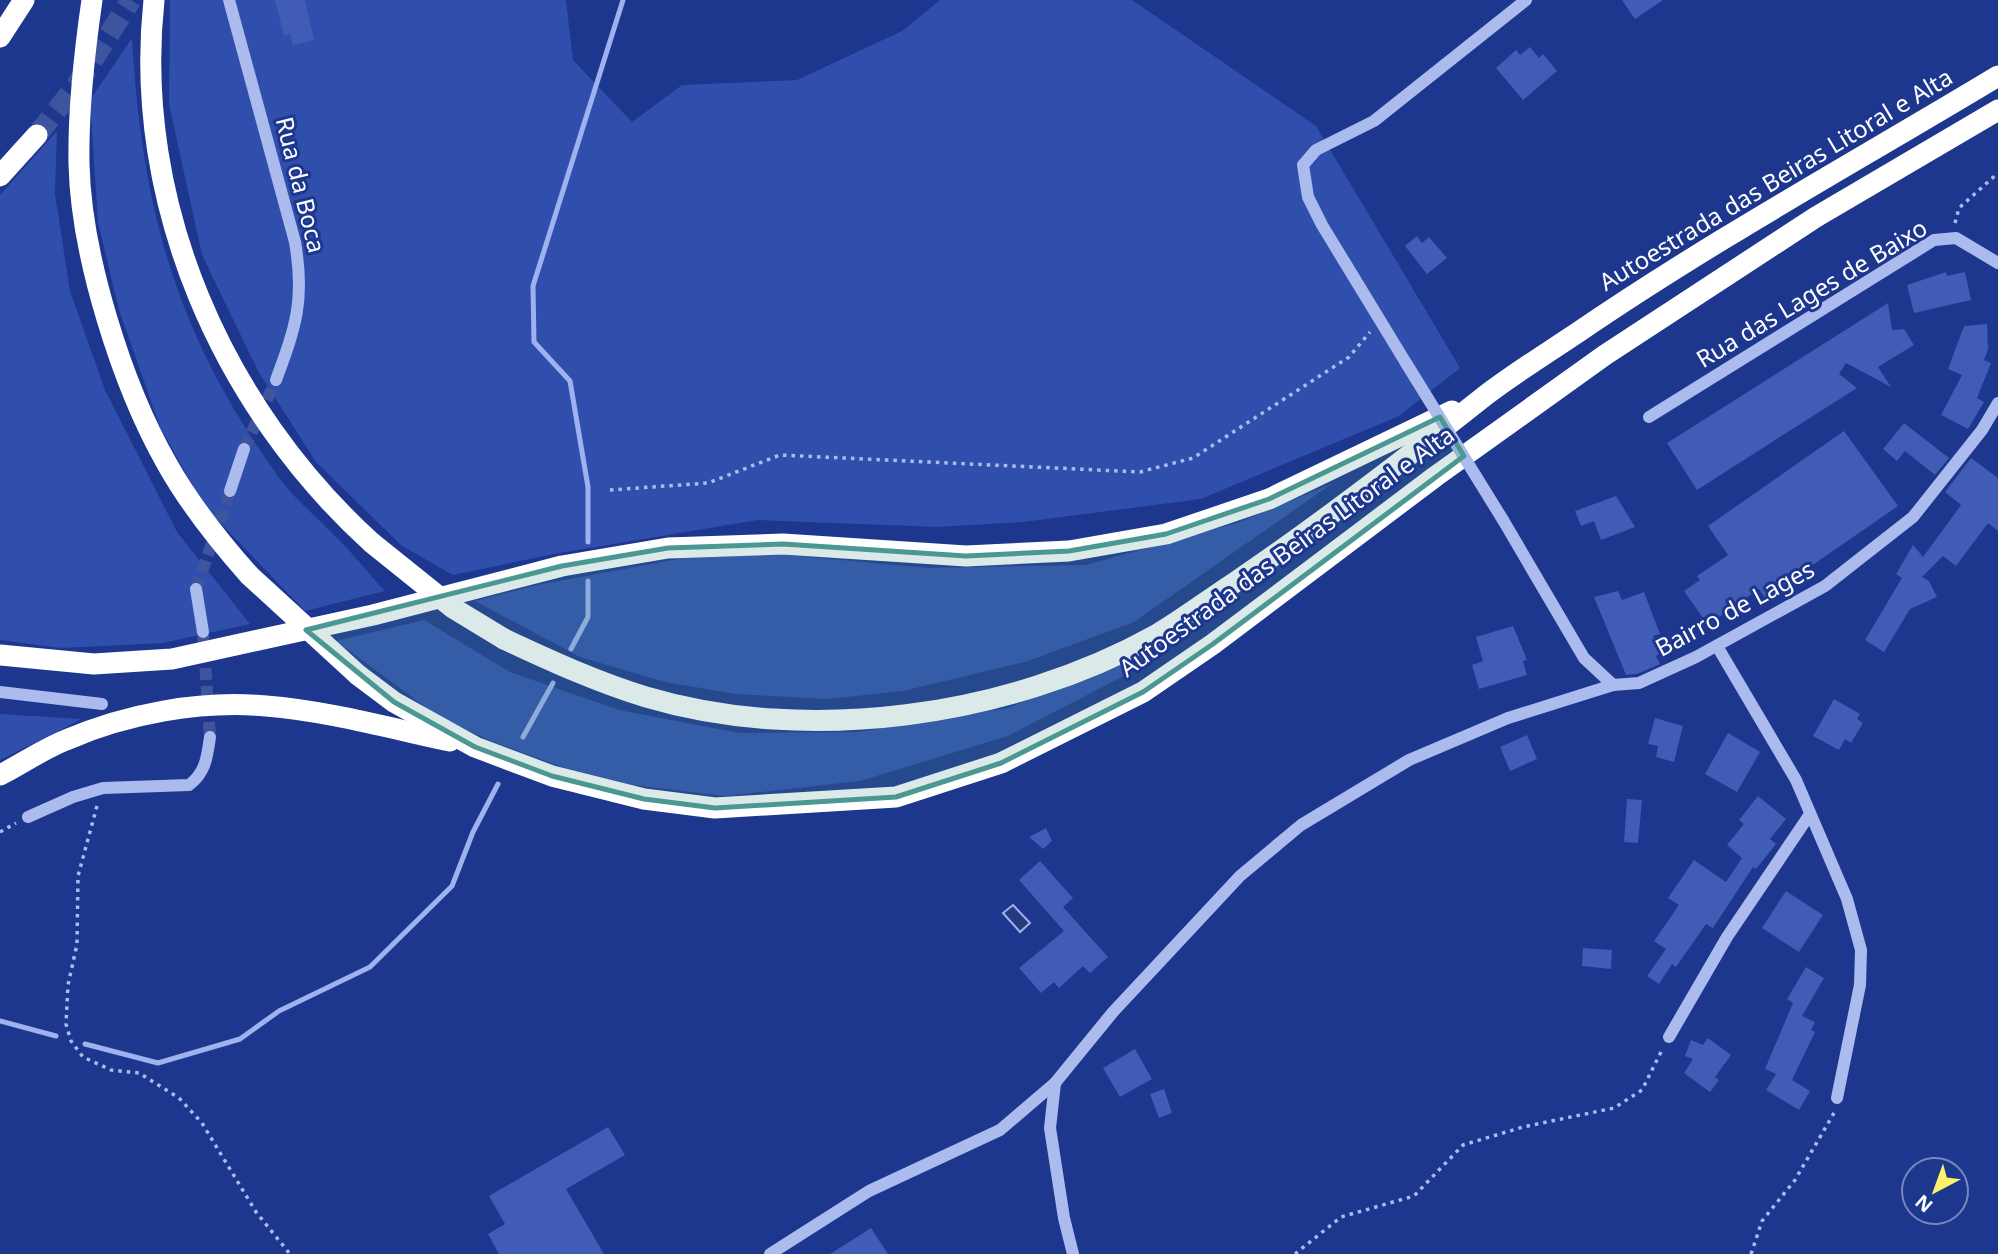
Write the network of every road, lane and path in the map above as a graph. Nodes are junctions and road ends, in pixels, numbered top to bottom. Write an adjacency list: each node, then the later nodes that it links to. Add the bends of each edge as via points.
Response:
1 (24, 0): 6 (highway)
2 (92, 0): 30 (highway, Autoestrada das Beiras Litoral e Alta, bridge, via 80,91 79,167 88,240 108,319 166,463 207,526 249,575 358,675 394,702)
3 (155, 0): 16 (highway, Autoestrada das Beiras Litoral e Alta, bridge, via 153,101 165,189 188,273 254,405 295,463 372,543 453,608 574,671 647,697 716,713 787,721 863,720 934,710 1048,683 1156,635 1290,545)
4 (229, 0): 15 (street, Rua da Boca, via 301,277 300,307)
5 (1525, 0): 14 (street, via 1374,121 1317,150 1303,165 1308,197)
6 (0, 37)
7 (1998, 76): 16 (highway, Autoestrada das Beiras Litoral e Alta, via 1668,271)
8 (1998, 110): 30 (highway, Autoestrada das Beiras Litoral e Alta, via 1816,217 1605,355 1143,692 1001,763 896,797 715,808 644,799 552,776)
9 (37, 135): 11 (highway)
10 (1998, 173): 12 (path, via 1959,208)
11 (0, 176)
12 (1950, 238): 13 (street, Rua das Lages de Baixo, via 1968,243); 18 (street, Rua das Lages de Baixo, via 1934,240)
13 (1998, 263)
14 (1380, 320): 20 (path, via 1349,357 1193,458 1140,472 780,455 708,483); 26 (street, bridge, via 1584,658)
15 (276, 380)
16 (1486, 396): 25 (highway, via 1269,499 1166,534 1069,551 966,555 783,544 668,548 562,566 373,615 172,659 94,664)
17 (1998, 403): 24 (street, Bairro de Lages, via 1913,517 1825,586)
18 (1649, 417)
19 (244, 449): 21 (street)
20 (610, 490)
21 (230, 491)
22 (196, 589): 23 (street)
23 (203, 632)
24 (1717, 646): 26 (street, Bairro de Lages, via 1639,683); 33 (street, via 1796,780)
25 (0, 655)
26 (1613, 685): 36 (street, Bairro de Lages, via 1508,718 1409,760 1301,825 1240,876 1113,1012)
27 (0, 692): 28 (street)
28 (103, 704)
29 (210, 737): 32 (street, via 200,777 188,785)
30 (475, 747): 31 (highway, via 356,719 264,705 198,708 130,717 65,740)
31 (0, 775)
32 (103, 788): 34 (street); 38 (path, via 78,876 77,944 66,1024 71,1041 83,1057 111,1070 139,1073 179,1098 202,1124 256,1213)
33 (1810, 814): 35 (street, via 1727,937); 37 (street, via 1847,899 1861,950 1860,985)
34 (28, 817)
35 (1669, 1037): 41 (path, via 1642,1090 1614,1108 1463,1145 1414,1196 1340,1217)
36 (1055, 1083): 39 (street, Bairro de Lages, via 1000,1130 869,1191); 40 (street, via 1050,1128)
37 (1837, 1098): 42 (path, via 1833,1119 1795,1180 1762,1221)
38 (290, 1254)
39 (771, 1254)
40 (1073, 1254)
41 (1295, 1254)
42 (1751, 1254)

